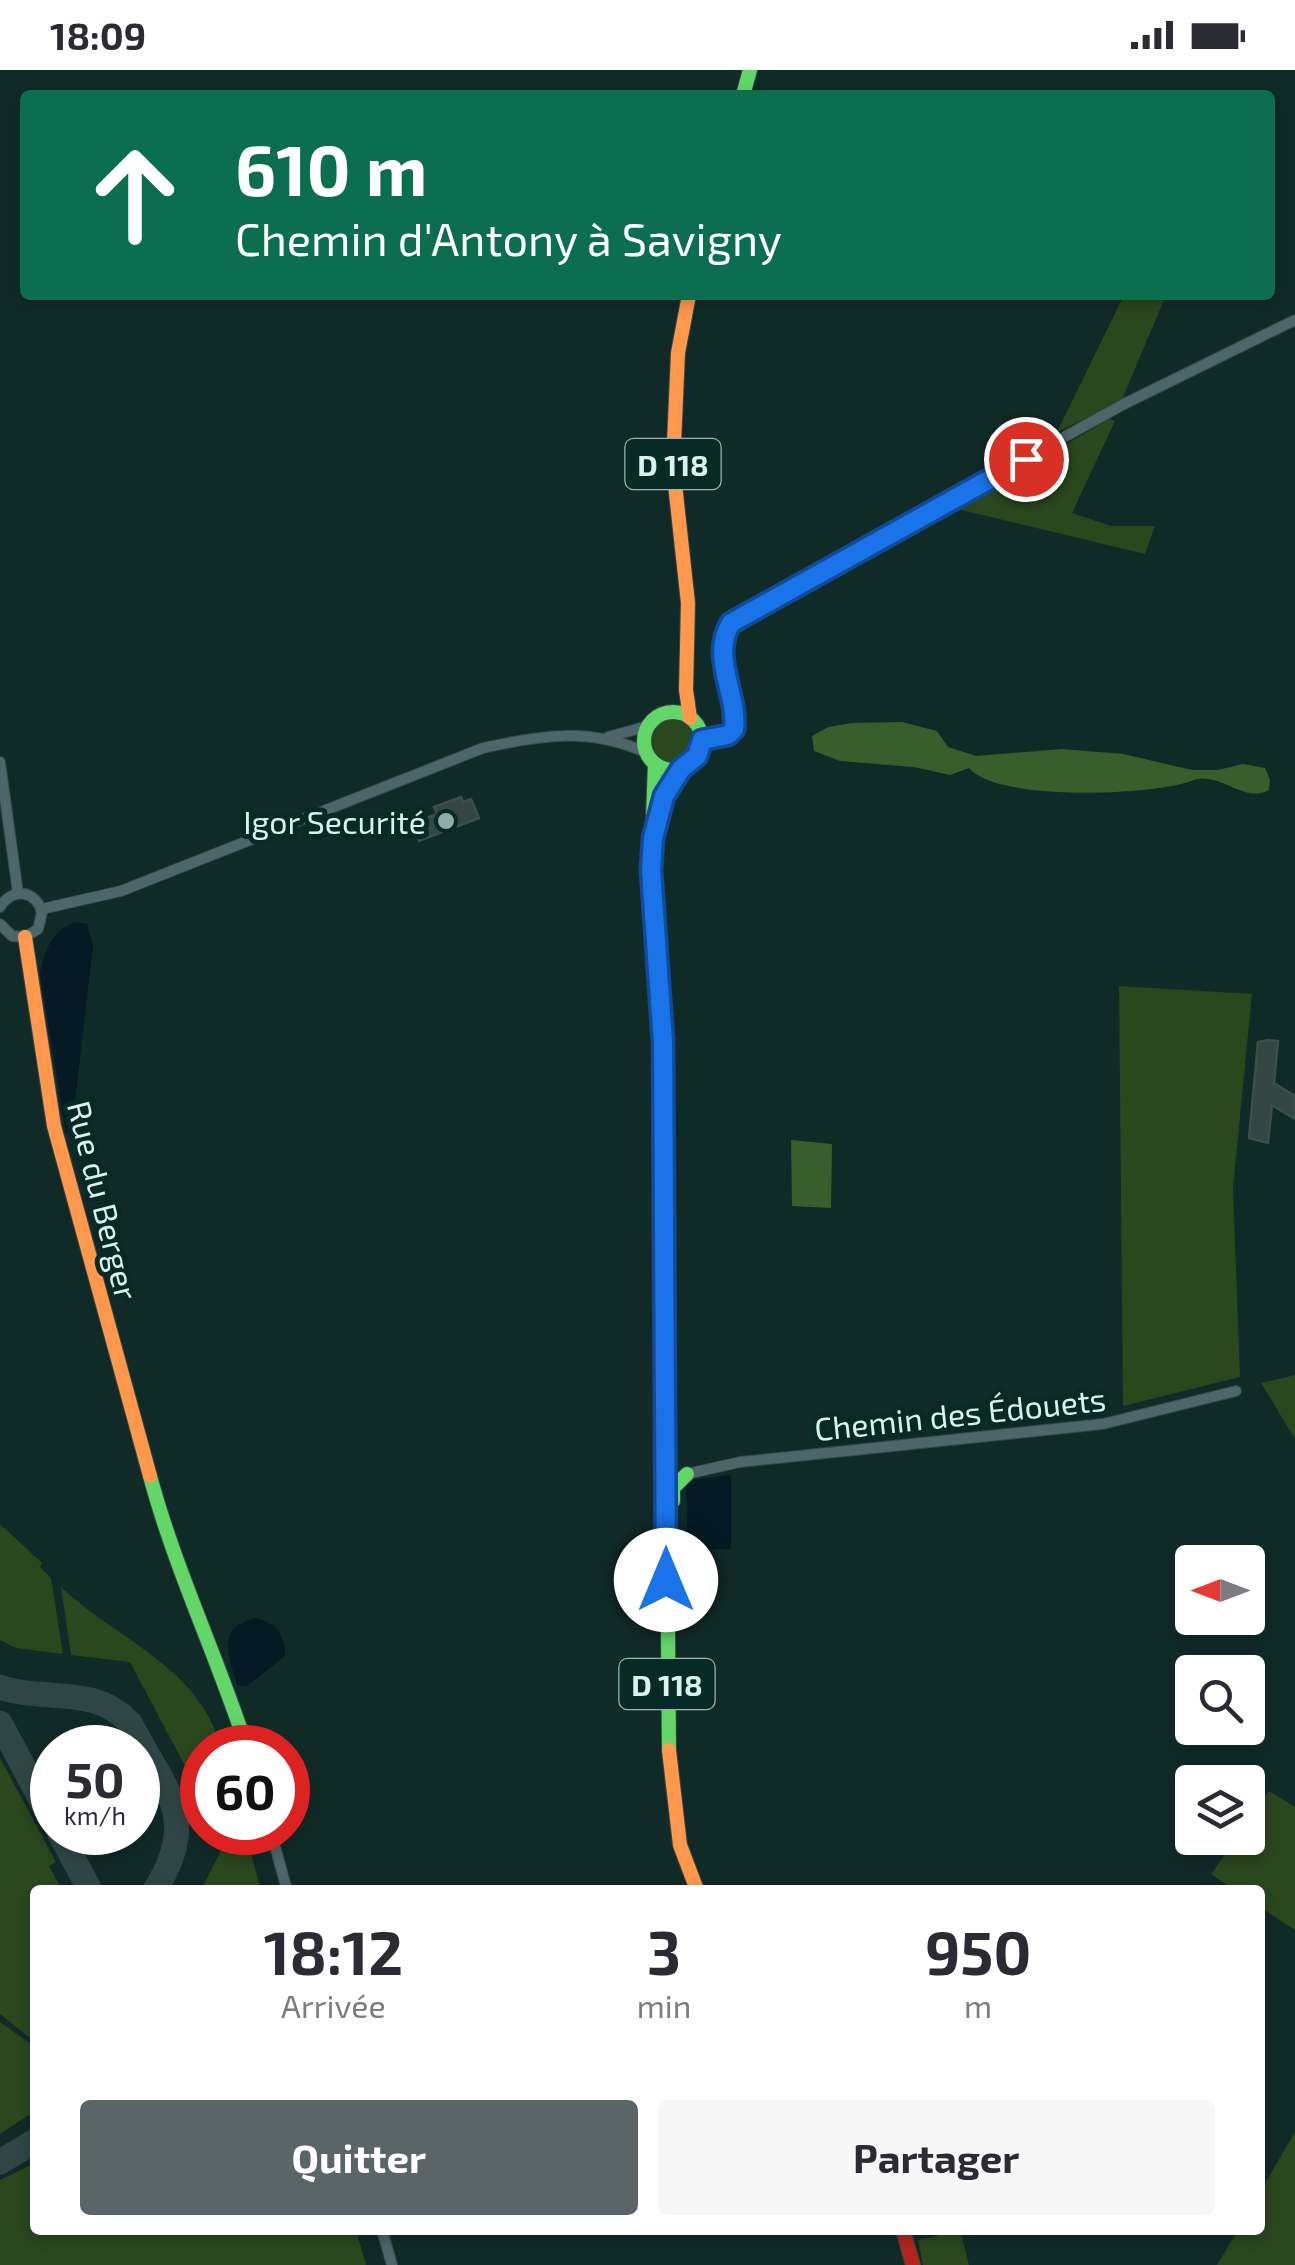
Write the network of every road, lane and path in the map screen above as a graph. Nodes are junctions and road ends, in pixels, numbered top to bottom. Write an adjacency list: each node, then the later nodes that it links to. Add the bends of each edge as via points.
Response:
1 (688, 300): 3 (main road, D 118, via 673,451)
2 (1295, 320): 8 (street, via 1124,404 739,617 722,642 734,729)
3 (687, 634): 4 (main road, D 118, via 676,689); 5 (main road, D 118)
4 (662, 714): 5 (main road); 6 (main road)
5 (690, 718): 8 (main road)
6 (648, 726): 7 (street); 9 (main road, via 644,740)
7 (608, 737): 9 (street); 15 (street, via 536,738 482,748 121,891)
8 (702, 740): 11 (main road, via 697,756)
9 (651, 758): 11 (main road, via 665,769); 12 (main road, D 118, via 658,790)
10 (0, 762): 13 (street)
11 (681, 769): 12 (main road, D 118, via 664,796)
12 (653, 838): 19 (main road, D 118, via 663,1042)
13 (18, 893): 14 (street); 15 (street)
14 (0, 907)
15 (42, 909): 17 (street, via 38,929)
16 (0, 924): 17 (street, via 12,936)
17 (26, 937): 22 (main road, Rue du Berger, via 54,1126 166,1534)
18 (1236, 1391): 20 (street, Chemin des Édouets, via 1103,1424 740,1462)
19 (665, 1411): 20 (main road, via 672,1422 673,1471); 21 (main road, D 118)
20 (687, 1474): 21 (main road, via 673,1488 673,1530)
21 (666, 1544): 25 (main road, D 118, via 669,1772 680,1845)
22 (240, 1725)
23 (277, 1855): 24 (street)
24 (286, 1885)
25 (694, 1885)
26 (383, 2235): 28 (street)
27 (904, 2235): 29 (main road)
28 (392, 2265)
29 (913, 2265)

